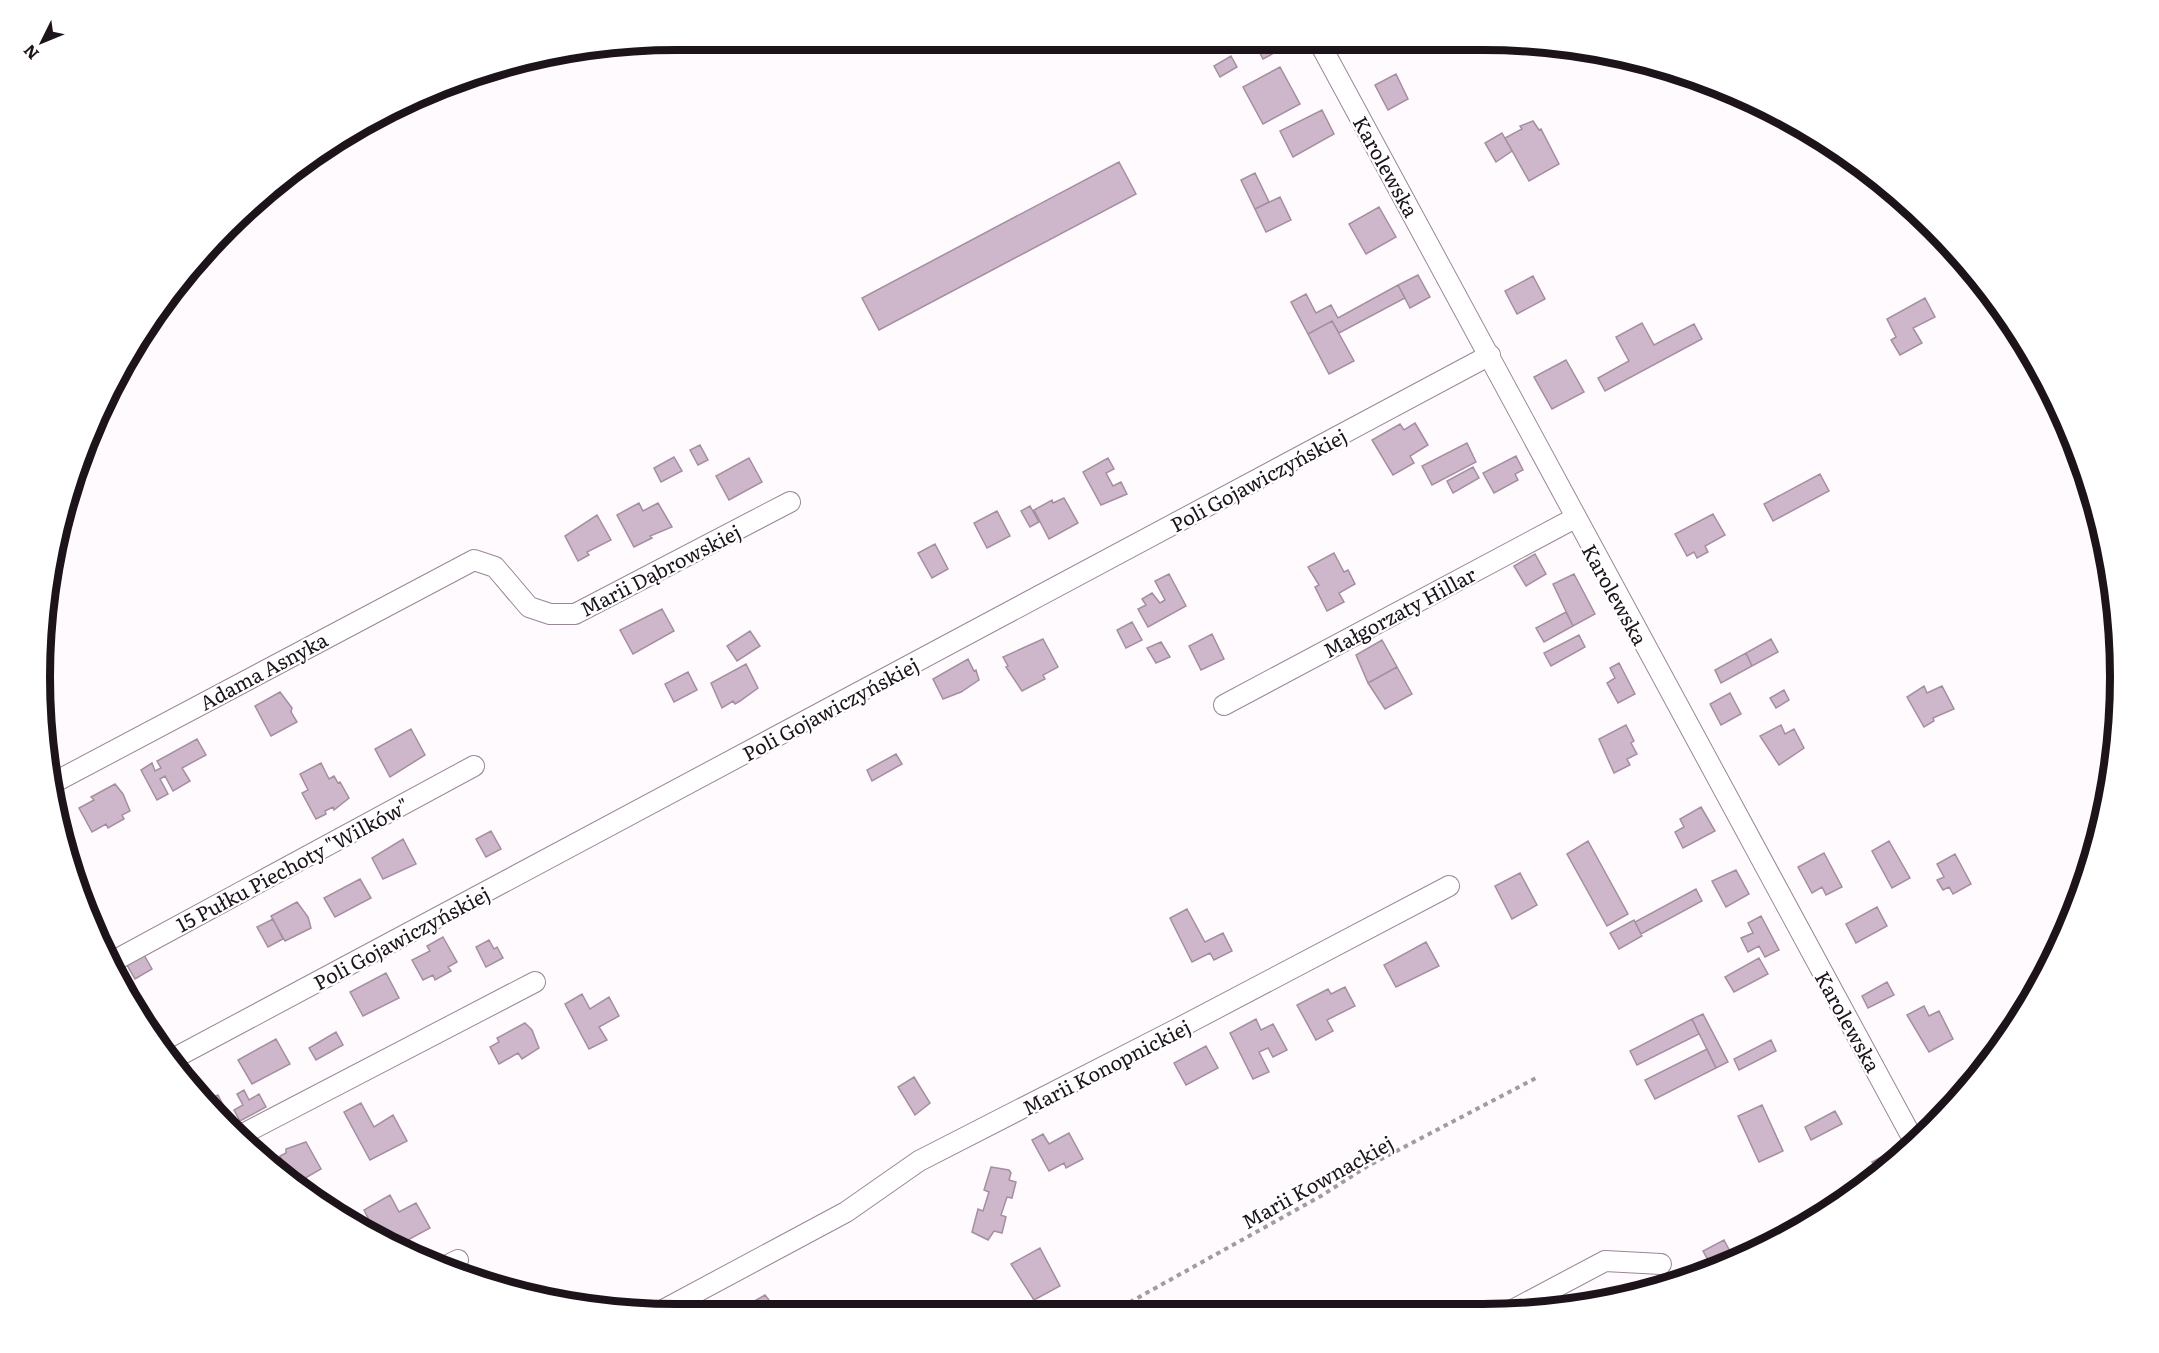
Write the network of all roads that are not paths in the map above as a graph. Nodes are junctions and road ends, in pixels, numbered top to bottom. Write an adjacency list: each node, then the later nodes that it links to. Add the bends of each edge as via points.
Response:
1 (1323, 50): 2 (street, Karolewska)
2 (1490, 355): 4 (street, Karolewska); 12 (street, Poli Gojawiczyńskiej)
3 (790, 502): 5 (street, Marii Dąbrowskiej, via 575,614 550,614 530,607 495,567)
4 (1575, 518): 6 (street, Małgorzaty Hillar); 14 (street, Karolewska)
5 (474, 560): 8 (street, Adama Asnyka)
6 (1224, 705)
7 (474, 765): 10 (street, 15 Pułku Piechoty "Wilków")
8 (59, 780)
9 (1449, 886): 17 (street, Marii Konopnickiej, via 918,1161 846,1212)
10 (117, 959)
11 (535, 982): 13 (street)
12 (178, 1057)
13 (246, 1132)
14 (1910, 1135)
15 (1661, 1264): 16 (street, via 1605,1261)
16 (1527, 1302)
17 (674, 1304)

